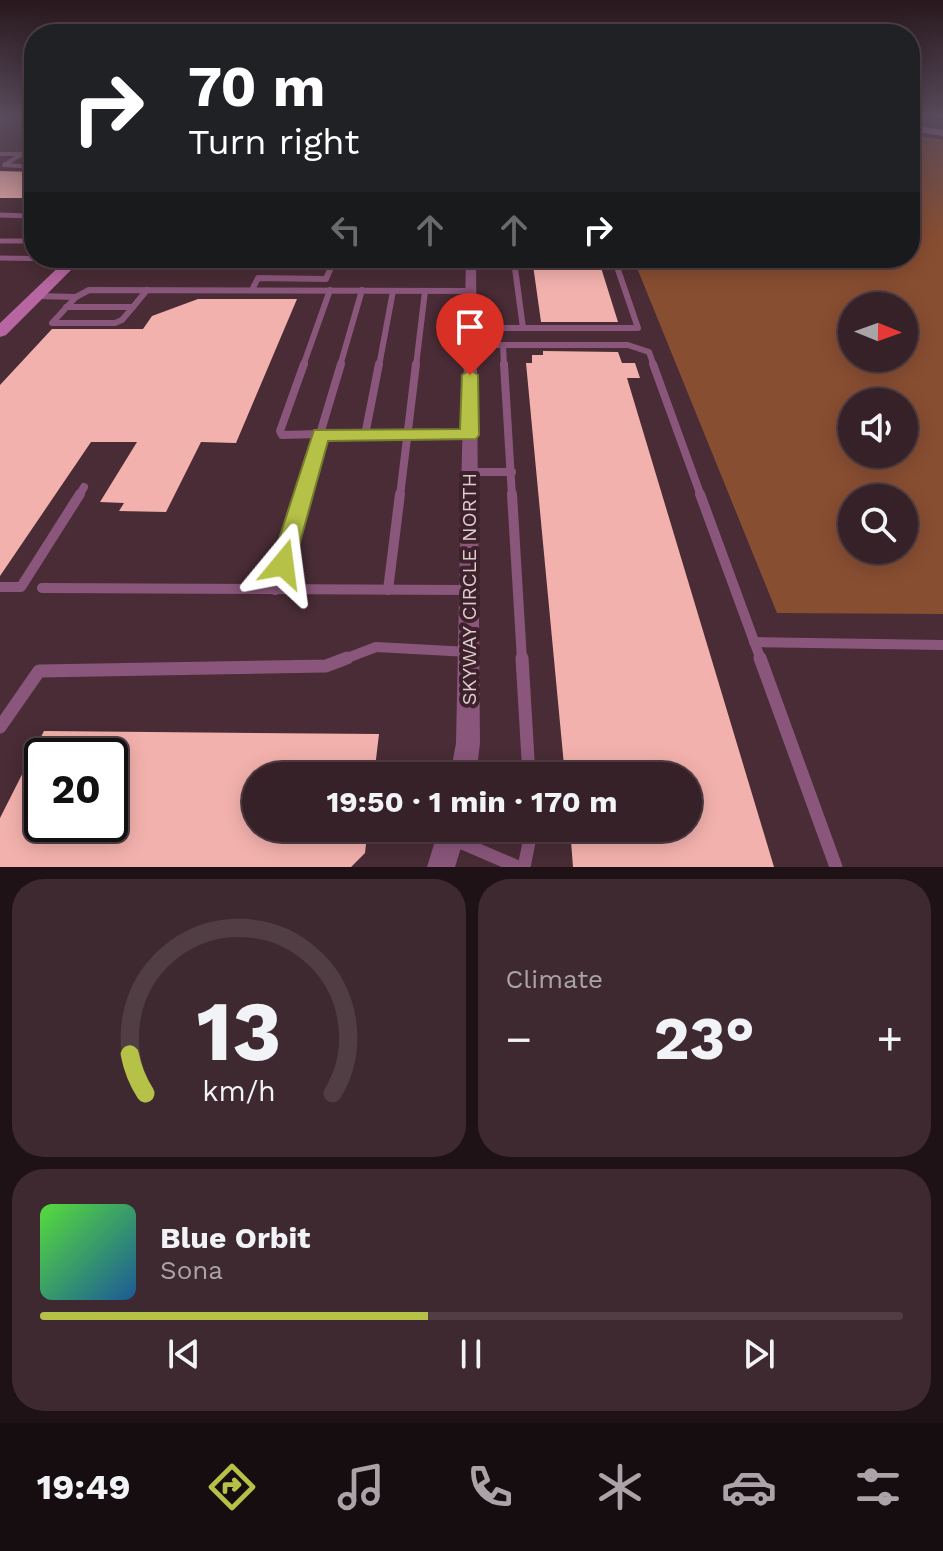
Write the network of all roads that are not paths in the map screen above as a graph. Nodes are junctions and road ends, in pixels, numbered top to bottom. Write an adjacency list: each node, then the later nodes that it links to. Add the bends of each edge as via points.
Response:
1 (18, 156): 2 (lane, via 4,165)
2 (24, 166)
3 (0, 215): 4 (lane)
4 (24, 216)
5 (0, 241): 6 (lane)
6 (24, 241)
7 (0, 258): 8 (lane)
8 (24, 258)
9 (56, 268): 26 (street)
10 (60, 268): 22 (street)
11 (333, 268): 16 (lane, via 326,279 258,278)
12 (471, 268): 21 (street, SKYWAY CIRCLE NORTH)
13 (515, 268): 27 (lane)
14 (617, 268): 27 (lane, via 638,328)
15 (147, 290): 16 (lane); 23 (lane, via 89,290); 25 (lane)
16 (252, 290): 17 (lane)
17 (330, 290): 18 (lane); 31 (lane, via 280,431)
18 (362, 290): 19 (lane); 31 (lane)
19 (393, 291): 20 (lane); 32 (lane)
20 (425, 291): 21 (lane); 33 (lane)
21 (471, 291): 29 (street, SKYWAY CIRCLE NORTH)
22 (37, 296): 23 (lane); 28 (street)
23 (76, 297): 24 (lane)
24 (66, 307): 25 (lane); 25 (lane, via 52,323 115,323)
25 (133, 307)
26 (0, 313)
27 (523, 328): 29 (lane)
28 (0, 332)
29 (471, 336): 30 (lane); 34 (street, SKYWAY CIRCLE NORTH)
30 (503, 345): 36 (lane); 43 (lane, via 628,345 649,352)
31 (320, 434): 32 (lane); 40 (lane)
32 (365, 435): 33 (lane)
33 (407, 435): 34 (lane); 41 (lane)
34 (469, 435): 35 (street, SKYWAY CIRCLE NORTH)
35 (469, 472): 36 (lane); 42 (street, SKYWAY CIRCLE NORTH)
36 (512, 472): 48 (lane)
37 (84, 487): 38 (lane, via 21,587)
38 (0, 587)
39 (42, 588): 40 (lane)
40 (275, 590): 41 (lane)
41 (388, 590): 42 (lane)
42 (467, 590): 45 (street, SKYWAY CIRCLE NORTH)
43 (754, 642): 44 (lane); 54 (lane)
44 (943, 645)
45 (469, 652): 46 (lane, via 376,647 326,666 39,671); 47 (street, SKYWAY CIRCLE NORTH)
46 (0, 727)
47 (465, 762)
48 (528, 762)
49 (449, 842): 52 (street)
50 (470, 842): 53 (lane)
51 (528, 842): 53 (lane)
52 (441, 867)
53 (521, 867)
54 (836, 867)

